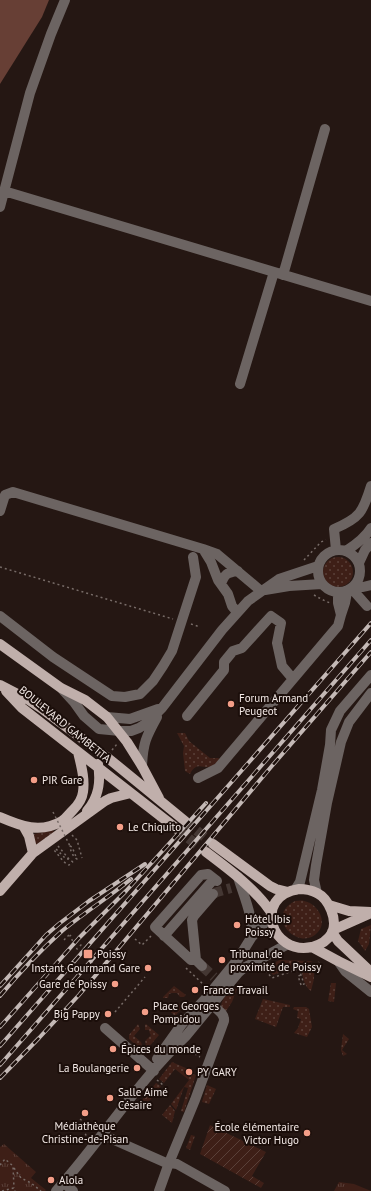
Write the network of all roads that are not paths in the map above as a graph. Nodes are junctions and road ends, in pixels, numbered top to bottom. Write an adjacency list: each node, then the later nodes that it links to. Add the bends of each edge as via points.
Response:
1 (65, 0): 3 (street, via 30,93)
2 (325, 129): 5 (street)
3 (4, 191): 4 (street); 5 (street)
4 (0, 207)
5 (279, 274): 6 (street); 7 (street)
6 (371, 301)
7 (240, 384)
8 (371, 486): 13 (street, via 366,502 357,516 334,529 334,538)
9 (0, 510): 12 (street, via 5,496 13,492)
10 (371, 528): 13 (street, via 357,543)
11 (371, 543): 16 (street, via 365,550)
12 (203, 549): 17 (street, via 217,554); 19 (street)
13 (341, 550): 15 (street, via 326,554); 16 (street, via 356,557)
14 (193, 557): 27 (street, via 196,577 172,651 153,681 140,694 112,696 66,666)
15 (318, 566): 20 (street); 23 (street, via 279,579)
16 (360, 568): 18 (street); 22 (street, via 360,578)
17 (238, 571): 19 (street, via 227,573); 23 (street)
18 (371, 579)
19 (221, 584): 25 (street)
20 (322, 584): 22 (street, via 332,592); 23 (street)
21 (371, 584): 22 (street)
22 (348, 590): 24 (street); 26 (street); 26 (street, via 338,604)
23 (262, 591): 25 (street, via 248,600)
24 (367, 606)
25 (237, 612): 34 (street)
26 (342, 615): 30 (street, via 338,626)
27 (0, 616)
28 (0, 644): 32 (main road)
29 (371, 675): 37 (street, via 340,710)
30 (293, 679): 35 (street, via 282,666 277,643 281,623 271,616 242,648 233,651 224,662 224,670); 45 (street, via 218,768)
31 (0, 685): 41 (main road, BOULEVARD GAMBETTA, via 41,708); 42 (main road, BOULEVARD GAMBETTA, via 22,708)
32 (61, 688): 36 (main road, via 85,700); 38 (street, via 84,716 99,729)
33 (371, 693): 40 (street, via 348,722)
34 (162, 708): 36 (street, via 130,719); 38 (street, via 147,723); 43 (street, via 146,736)
35 (187, 716)
36 (107, 717): 38 (main road)
37 (331, 730): 39 (street); 40 (street, via 336,734)
38 (120, 736): 43 (main road)
39 (330, 745): 40 (street, via 333,750); 46 (street)
40 (340, 747): 49 (street)
41 (94, 748): 44 (main road); 48 (main road, BOULEVARD GAMBETTA)
42 (78, 752): 44 (main road, BOULEVARD GAMBETTA); 53 (main road, via 82,770 81,800 63,820 50,826)
43 (142, 766): 48 (main road)
44 (98, 767): 47 (main road, BOULEVARD GAMBETTA); 52 (main road, via 97,794)
45 (198, 778)
46 (322, 790): 49 (street); 61 (street, via 300,882)
47 (131, 793): 52 (main road, via 111,798); 54 (main road, BOULEVARD GAMBETTA)
48 (160, 801): 51 (main road, BOULEVARD GAMBETTA)
49 (327, 803): 62 (street, via 314,880)
50 (0, 817): 53 (main road)
51 (185, 821)
52 (78, 822): 57 (main road)
53 (24, 827): 57 (main road)
54 (177, 829)
55 (213, 844): 61 (main road, via 270,886)
56 (206, 852): 59 (main road)
57 (33, 854): 60 (main road)
58 (215, 880): 63 (street, via 162,930 198,961 192,920)
59 (239, 883): 66 (main road, via 258,896); 68 (street, via 252,926)
60 (0, 891)
61 (291, 891): 62 (main road, via 308,890); 66 (main road, via 276,900)
62 (317, 893): 64 (main road)
63 (213, 894)
64 (329, 905): 65 (main road, via 349,911); 67 (main road, via 333,919)
65 (371, 912): 67 (main road)
66 (271, 914): 68 (street); 69 (main road, via 276,933)
67 (332, 931): 70 (main road, via 324,941); 72 (main road, via 338,941)
68 (251, 938): 74 (street)
69 (288, 944): 70 (main road, via 300,948); 74 (street)
70 (312, 947): 71 (main road)
71 (338, 961): 73 (main road); 75 (street, via 345,971)
72 (371, 972)
73 (371, 977)
74 (220, 982): 76 (street)
75 (371, 992)
76 (210, 1001): 78 (street, via 186,1036); 80 (street, via 223,1015 224,1021 196,1100)
77 (105, 1028): 78 (street)
78 (154, 1073): 79 (street)
79 (99, 1133): 80 (street); 81 (street)
80 (169, 1163): 84 (street); 85 (street, via 177,1164)
81 (64, 1183): 82 (street); 83 (street)
82 (56, 1191)
83 (73, 1191)
84 (159, 1191)
85 (225, 1191)

